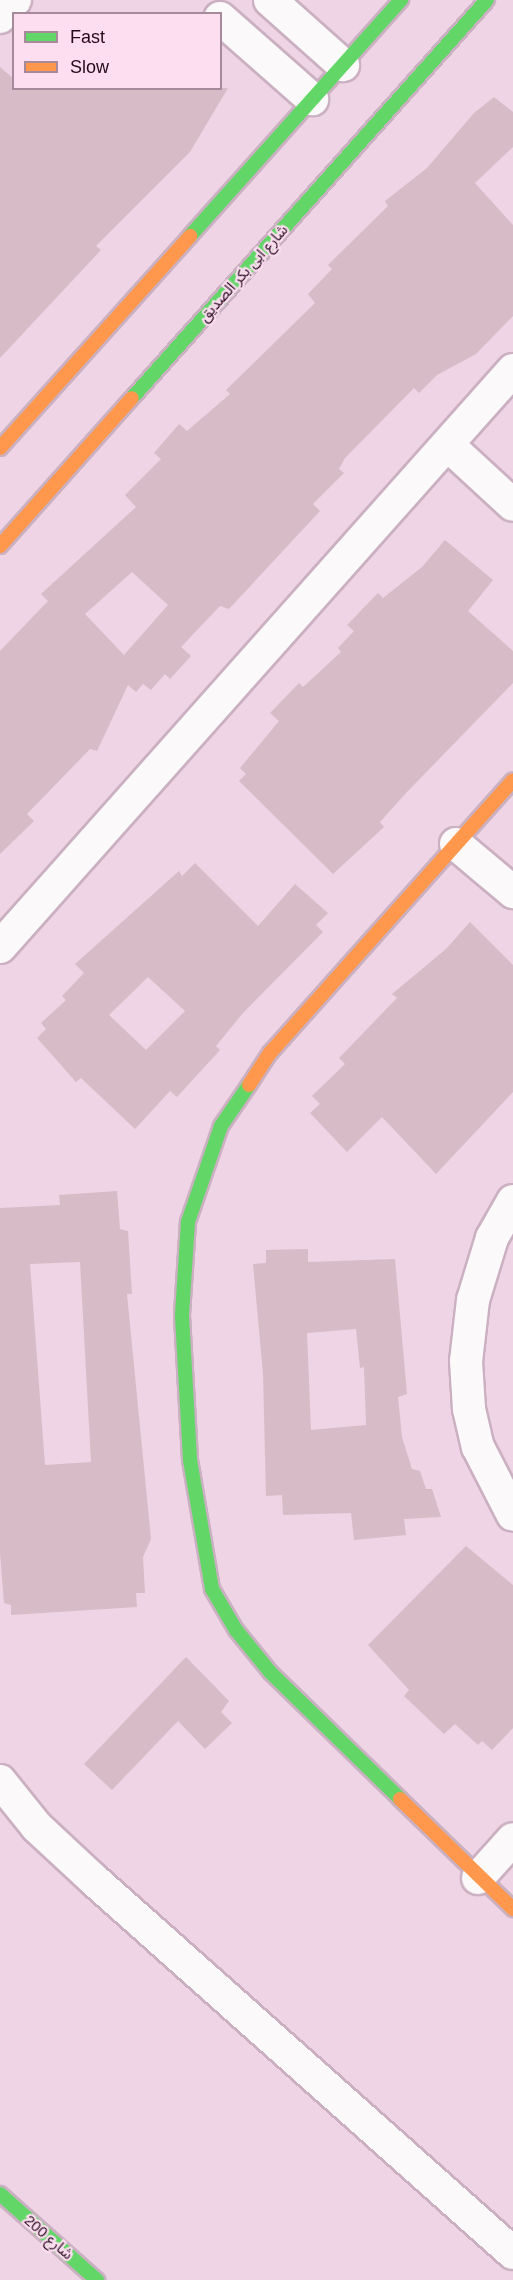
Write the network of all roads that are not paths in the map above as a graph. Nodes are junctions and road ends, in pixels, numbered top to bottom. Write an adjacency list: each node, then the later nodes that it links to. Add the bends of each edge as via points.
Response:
1 (15, 0): 7 (street)
2 (200, 0): 6 (street)
3 (270, 0): 9 (street)
4 (401, 0): 9 (street)
5 (487, 0): 15 (street, شارع ابى بكر الصديق)
6 (213, 12)
7 (0, 17)
8 (222, 20): 10 (street)
9 (343, 64): 10 (street)
10 (312, 99): 13 (street)
11 (513, 370): 12 (street)
12 (448, 445): 14 (street); 19 (street)
13 (0, 448)
14 (513, 505)
15 (0, 546)
16 (513, 780): 17 (street)
17 (456, 844): 18 (street); 24 (street, via 270,1053 221,1126 188,1222 182,1316 190,1460 212,1589 236,1630 270,1672)
18 (513, 892)
19 (0, 947)
20 (513, 1201): 21 (street, via 492,1238 473,1300 466,1361 468,1409 478,1447)
21 (513, 1515)
22 (0, 1781): 27 (street, via 37,1827 94,1880)
23 (513, 1839): 24 (street)
24 (478, 1878): 25 (street)
25 (513, 1909)
26 (0, 2194): 28 (street, شارع 200)
27 (513, 2253)
28 (97, 2280)

